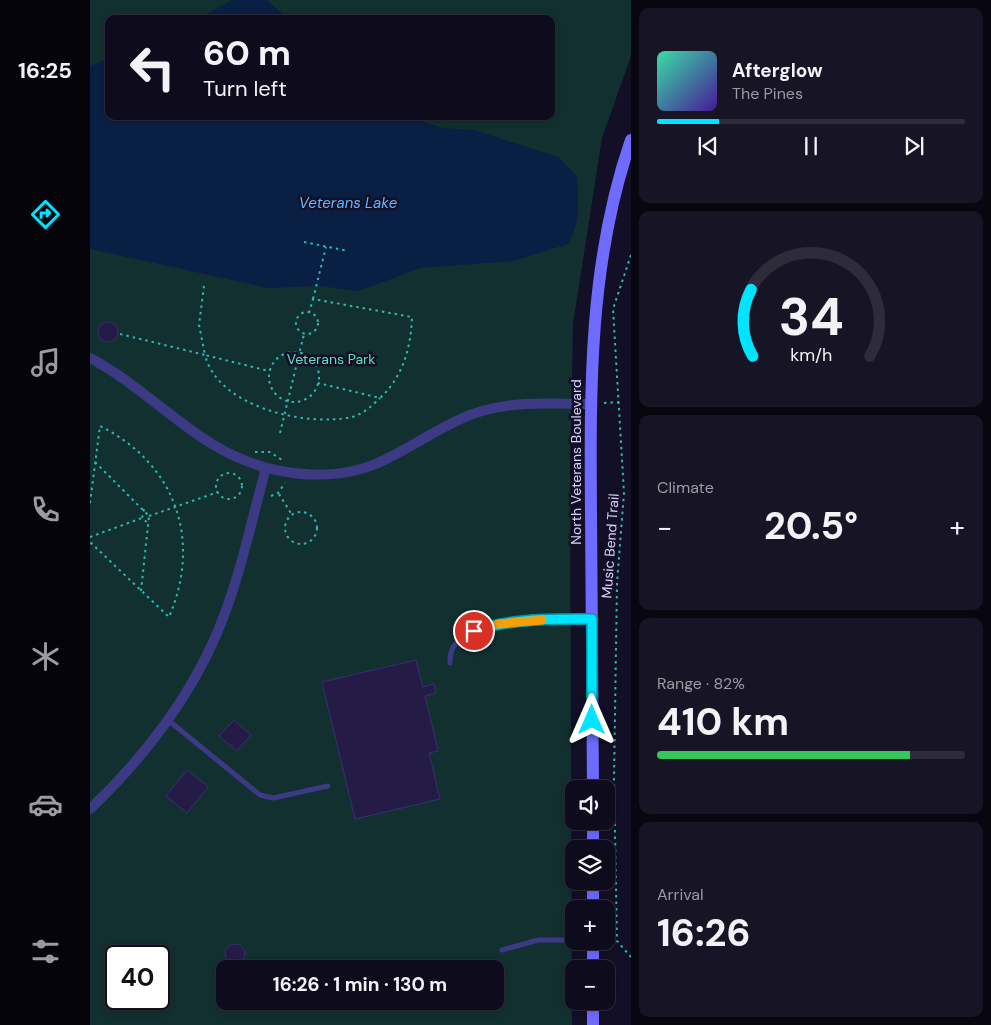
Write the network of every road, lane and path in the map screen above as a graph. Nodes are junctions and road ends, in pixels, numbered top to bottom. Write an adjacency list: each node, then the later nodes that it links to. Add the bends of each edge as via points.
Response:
1 (631, 140): 18 (street, North Veterans Boulevard, via 603,249)
2 (304, 242): 3 (path)
3 (326, 247): 4 (path); 7 (path)
4 (348, 251)
5 (631, 255): 45 (path, Music Bend Trail, via 613,309 624,493 617,583 614,779 617,941)
6 (204, 286): 12 (path, via 199,325)
7 (313, 299): 8 (path); 16 (path, via 412,317 405,360 393,383)
8 (310, 313): 10 (path, via 318,320 317,328); 10 (path, via 300,315 296,321 298,330)
9 (120, 334): 12 (path)
10 (304, 334): 11 (path)
11 (300, 353): 14 (path, via 276,359); 15 (path, via 313,361); 17 (path)
12 (205, 355): 14 (path); 19 (path, via 210,371 224,385 259,406)
13 (90, 358): 22 (street, via 133,384 208,441 229,454)
14 (269, 371): 17 (path, via 272,390)
15 (318, 383): 16 (path); 17 (path, via 309,397 302,401)
16 (380, 398): 19 (path, via 353,417 318,419)
17 (287, 401): 19 (path)
18 (590, 404): 22 (street, via 514,405 483,411 461,419 378,463 346,472 300,473); 37 (street, North Veterans Boulevard)
19 (284, 414): 20 (path)
20 (280, 433)
21 (95, 462): 27 (path); 28 (path, via 100,426 119,436 145,458 160,476); 29 (path)
22 (266, 468): 39 (street, via 223,618 202,663)
23 (287, 478): 25 (path)
24 (218, 492): 24 (path, via 227,499 236,498 242,491 242,483 235,475 227,474 217,482); 28 (path)
25 (278, 493): 26 (path); 30 (path)
26 (268, 497)
27 (90, 503)
28 (175, 506): 31 (path); 36 (path, via 183,539 184,563 180,587 169,617)
29 (144, 509): 31 (path); 32 (path)
30 (292, 515): 30 (path, via 286,523 289,538 297,544 312,540 317,526 312,516 303,512)
31 (149, 516): 33 (path)
32 (142, 518): 33 (path); 34 (path)
33 (149, 524): 36 (path)
34 (90, 537)
35 (90, 542): 36 (path)
36 (141, 592)
37 (592, 619): 38 (lane, via 523,621 488,626 454,644 450,650); 40 (street, North Veterans Boulevard)
38 (450, 662)
39 (168, 719): 41 (lane, via 260,795 273,798); 42 (street, via 131,767)
40 (593, 780)
41 (328, 786)
42 (90, 809)
43 (565, 940): 44 (lane, via 538,940)
44 (502, 950)
45 (631, 956)
46 (593, 1010): 47 (street)
47 (594, 1025)

